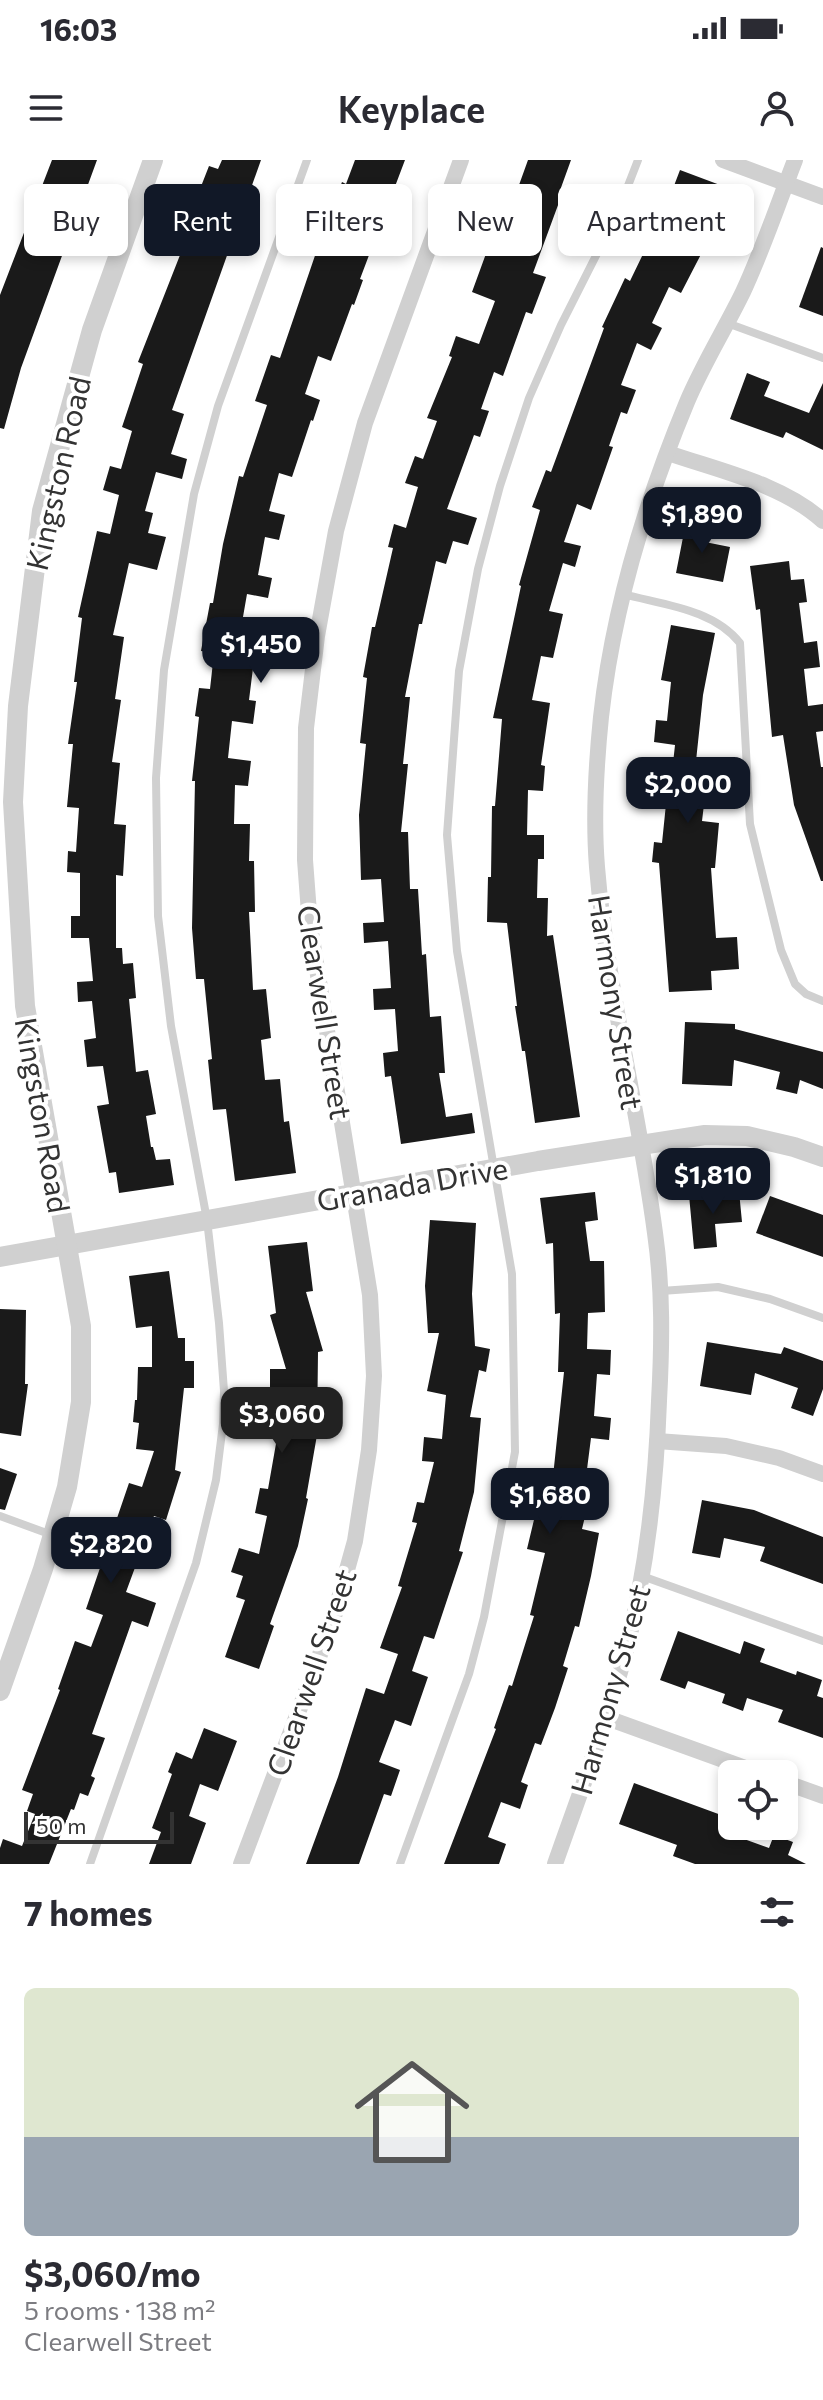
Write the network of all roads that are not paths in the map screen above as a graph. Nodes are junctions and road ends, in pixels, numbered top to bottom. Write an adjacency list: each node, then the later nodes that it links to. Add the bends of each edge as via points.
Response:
1 (153, 160): 20 (street, Kingston Road, via 92,330 42,511 18,706 13,802 25,1006)
2 (307, 160): 19 (lane, via 218,406 194,494 164,670 156,778 158,916 171,1026)
3 (461, 160): 18 (street, Clearwell Street, via 365,423 336,531 306,728 310,926)
4 (638, 160): 17 (lane, via 529,398 478,569 459,671 447,835 457,951)
5 (723, 160): 7 (street)
6 (795, 160): 7 (street, Harmony Street)
7 (786, 183): 8 (street); 9 (street, Harmony Street)
8 (823, 197)
9 (727, 323): 10 (lane); 11 (street, Harmony Street)
10 (823, 358)
11 (668, 453): 12 (street, via 765,487); 13 (street, Harmony Street)
12 (823, 521)
13 (623, 594): 14 (lane, via 706,616 729,629 740,643 750,824 781,950 795,984); 15 (street, Harmony Street, via 601,717 596,862)
14 (823, 1001)
15 (639, 1145): 16 (street, Granada Drive, via 705,1135 747,1136); 17 (street, Granada Drive); 22 (street, Harmony Street)
16 (823, 1157)
17 (493, 1169): 18 (street, Granada Drive); 38 (lane, via 512,1274 515,1452 469,1674)
18 (354, 1193): 19 (street, Granada Drive); 37 (street, Clearwell Street, via 370,1295 374,1376 357,1526 333,1620)
19 (207, 1220): 20 (street, Granada Drive); 36 (lane, via 224,1391 216,1480 196,1563)
20 (67, 1246): 21 (street, Granada Drive); 27 (street, Kingston Road, via 81,1326 81,1402)
21 (0, 1257)
22 (660, 1291): 23 (lane, via 718,1287); 24 (street, Harmony Street)
23 (823, 1318)
24 (657, 1441): 25 (street, via 726,1446); 28 (street, Harmony Street)
25 (823, 1474)
26 (0, 1516): 27 (lane)
27 (53, 1535): 30 (street, Kingston Road)
28 (642, 1576): 29 (lane); 31 (street, Harmony Street)
29 (823, 1641)
30 (2, 1680)
31 (607, 1718): 32 (street); 35 (street, Harmony Street)
32 (723, 1760)
33 (798, 1787): 34 (street)
34 (823, 1796)
35 (560, 1863)
36 (90, 1864)
37 (241, 1864)
38 (400, 1864)

